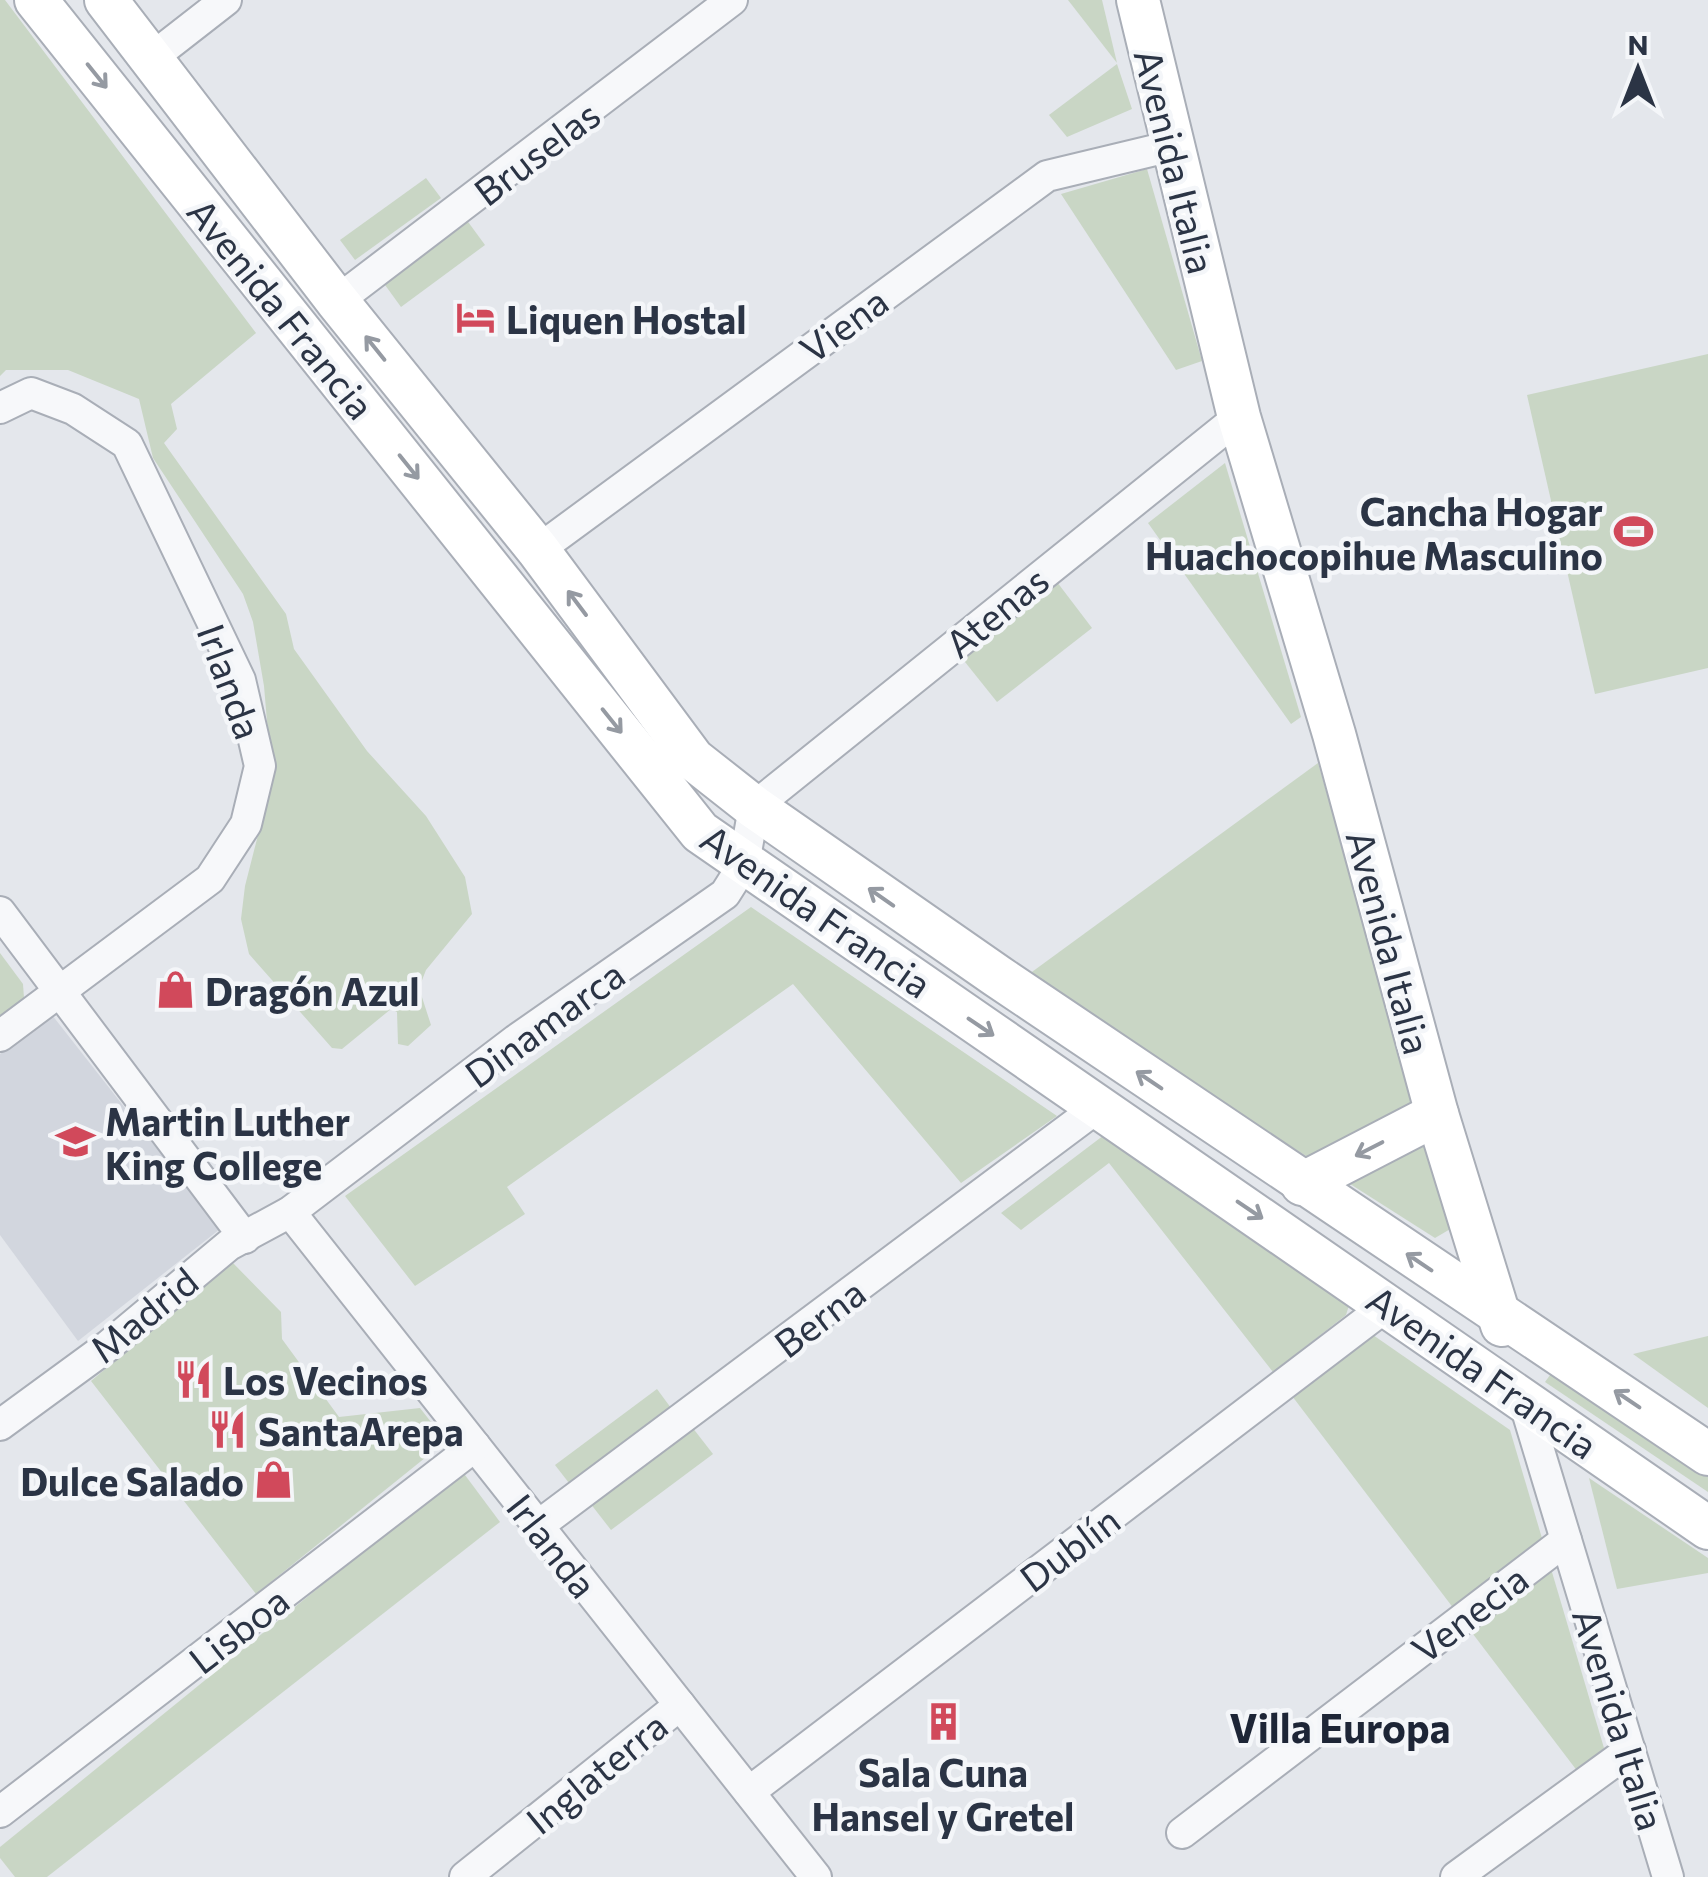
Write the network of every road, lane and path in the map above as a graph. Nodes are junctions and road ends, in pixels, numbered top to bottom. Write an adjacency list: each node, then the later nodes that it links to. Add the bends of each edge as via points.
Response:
1 (36, 0): 13 (main road, Avenida Francia, one-way to 13, via 700,832)
2 (106, 0): 6 (main road, Avenida Francia)
3 (226, 0): 6 (street)
4 (732, 0): 8 (street, Bruselas)
5 (1138, 0): 7 (main road, Avenida Italia)
6 (149, 60): 8 (main road, Avenida Francia)
7 (1172, 146): 10 (main road, Avenida Italia); 11 (street, Viena, via 1048,176)
8 (337, 301): 11 (main road, Avenida Francia, one-way to 8)
9 (0, 408): 15 (street, Irlanda, via 31,393 73,409 127,444 240,680 260,766 246,824 210,879)
10 (1239, 417): 12 (street, Atenas); 18 (main road, Avenida Italia, via 1334,734)
11 (538, 550): 12 (main road, Avenida Francia, one-way to 11, via 694,759)
12 (754, 807): 13 (street, Dinamarca); 19 (main road, Avenida Francia, one-way to 12)
13 (744, 864): 17 (main road, Avenida Francia, one-way to 17); 20 (street, Dinamarca, via 725,894 516,1040)
14 (0, 912): 15 (street)
15 (60, 990): 16 (street); 21 (street)
16 (0, 1036)
17 (1098, 1107): 22 (main road, Avenida Francia, one-way to 22); 28 (street, Berna)
18 (1436, 1114): 19 (main road, one-way to 19); 23 (main road, Avenida Italia)
19 (1302, 1184): 23 (main road, Avenida Francia, one-way to 19)
20 (290, 1212): 21 (street, Madrid); 26 (street, Irlanda)
21 (245, 1238): 25 (street, Madrid)
22 (1389, 1304): 24 (main road, Avenida Francia); 33 (street, Dublín)
23 (1500, 1316): 24 (main road, Avenida Italia); 27 (main road, Avenida Francia, one-way to 23)
24 (1524, 1401): 29 (main road, Avenida Francia); 30 (street, Avenida Italia)
25 (0, 1425)
26 (476, 1446): 28 (street, Irlanda); 34 (street, Lisboa)
27 (1708, 1454)
28 (539, 1525): 31 (street, Irlanda)
29 (1708, 1528)
30 (1566, 1540): 32 (street, Avenida Italia); 35 (street, Venecia)
31 (680, 1706): 33 (street, Irlanda); 36 (street, Inglaterra)
32 (1630, 1750): 38 (street); 39 (street, Avenida Italia)
33 (749, 1792): 37 (street, Irlanda)
34 (0, 1812)
35 (1182, 1832)
36 (465, 1877)
37 (816, 1877)
38 (1456, 1877)
39 (1668, 1877)

